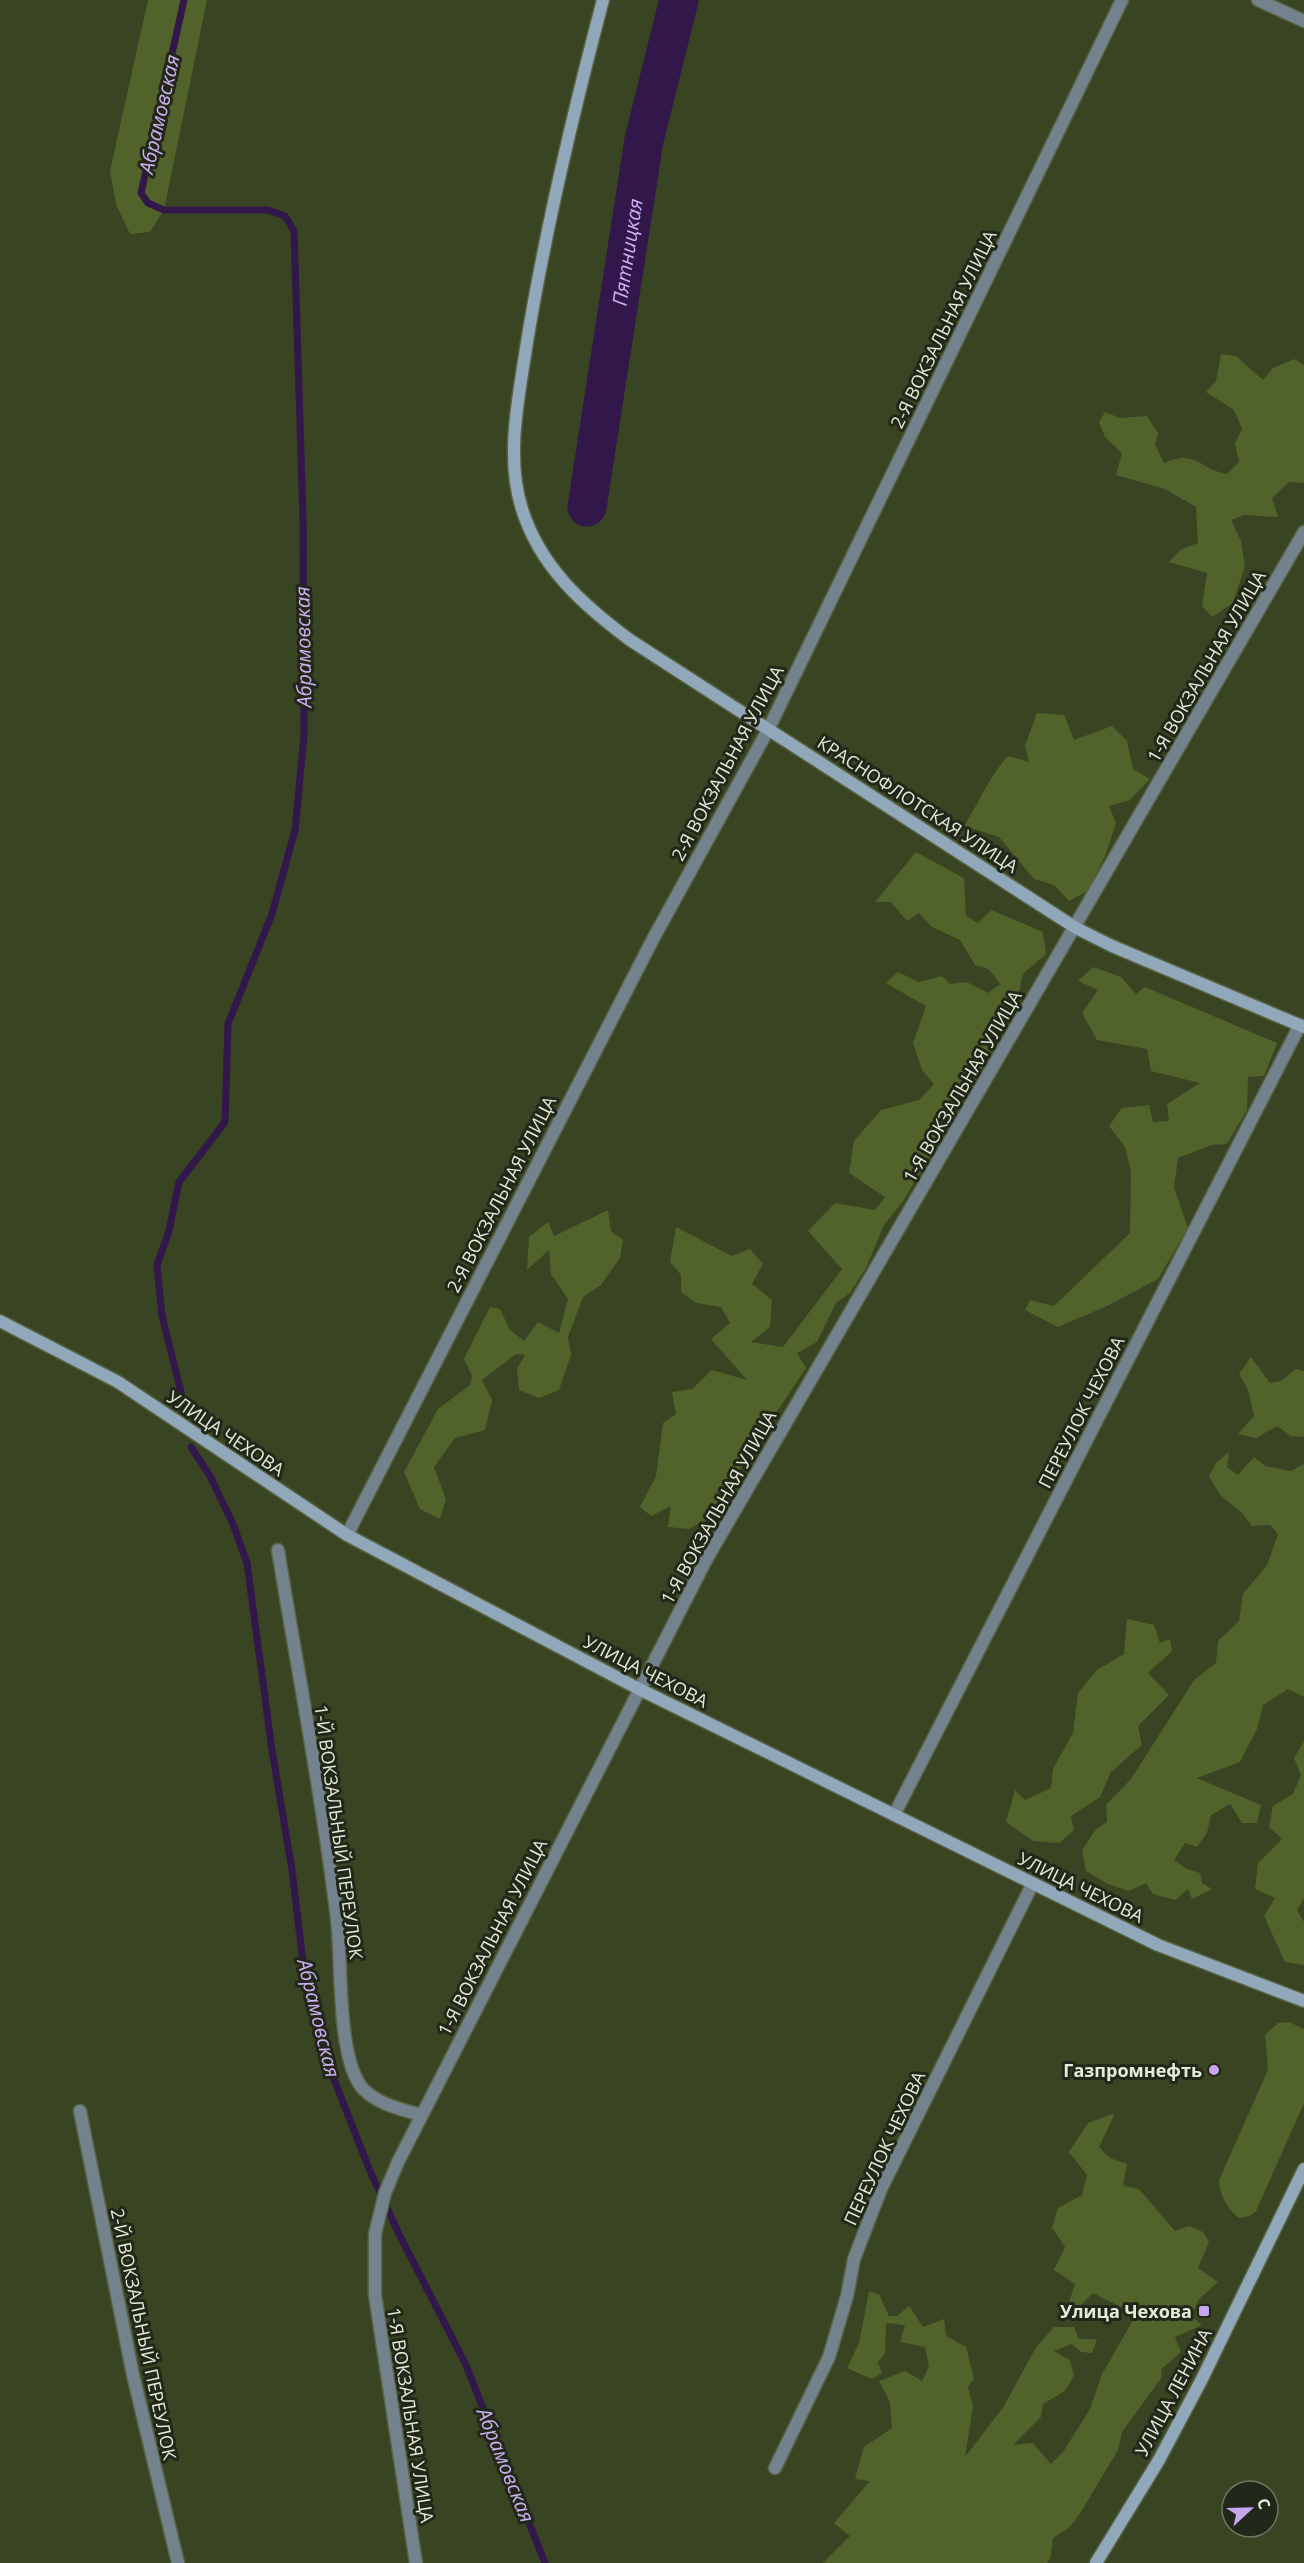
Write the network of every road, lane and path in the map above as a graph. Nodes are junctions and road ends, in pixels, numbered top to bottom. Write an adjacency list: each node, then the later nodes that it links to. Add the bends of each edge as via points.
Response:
1 (603, 0): 6 (street, КРАСНОФЛОТСКАЯ УЛИЦА, via 546,235 520,384 514,437 521,508 545,559 583,603 630,640)
2 (1122, 0): 6 (street, 2-Я ВОКЗАЛЬНАЯ УЛИЦА)
3 (1258, 0): 4 (street)
4 (1304, 21)
5 (1304, 532): 7 (street, 1-Я ВОКЗАЛЬНАЯ УЛИЦА)
6 (768, 730): 7 (street, КРАСНОФЛОТСКАЯ УЛИЦА); 10 (street, 2-Я ВОКЗАЛЬНАЯ УЛИЦА, via 653,939)
7 (1076, 928): 8 (street, КРАСНОФЛОТСКАЯ УЛИЦА); 12 (street, 1-Я ВОКЗАЛЬНАЯ УЛИЦА, via 706,1560)
8 (1302, 1026): 13 (street, ПЕРЕУЛОК ЧЕХОВА)
9 (0, 1321): 10 (street, УЛИЦА ЧЕХОВА, via 118,1382)
10 (347, 1535): 12 (street, УЛИЦА ЧЕХОВА)
11 (278, 1550): 17 (street, 1-Й ВОКЗАЛЬНЫЙ ПЕРЕУЛОК, via 331,1875 349,2058 360,2085 369,2094)
12 (639, 1689): 13 (street, УЛИЦА ЧЕХОВА); 17 (street, 1-Я ВОКЗАЛЬНАЯ УЛИЦА)
13 (894, 1815): 14 (street, УЛИЦА ЧЕХОВА)
14 (1033, 1883): 15 (street, УЛИЦА ЧЕХОВА, via 1158,1945); 19 (street, ПЕРЕУЛОК ЧЕХОВА, via 881,2189 854,2259 829,2357)
15 (1304, 2001)
16 (80, 2111): 20 (street, 2-Й ВОКЗАЛЬНЫЙ ПЕРЕУЛОК, via 133,2375)
17 (421, 2115): 21 (street, 1-Я ВОКЗАЛЬНАЯ УЛИЦА, via 385,2193 375,2234 374,2259 381,2343)
18 (1304, 2169): 22 (street, УЛИЦА ЛЕНИНА, via 1202,2379 1159,2460)
19 (775, 2468)
20 (178, 2563)
21 (416, 2563)
22 (1096, 2563)

